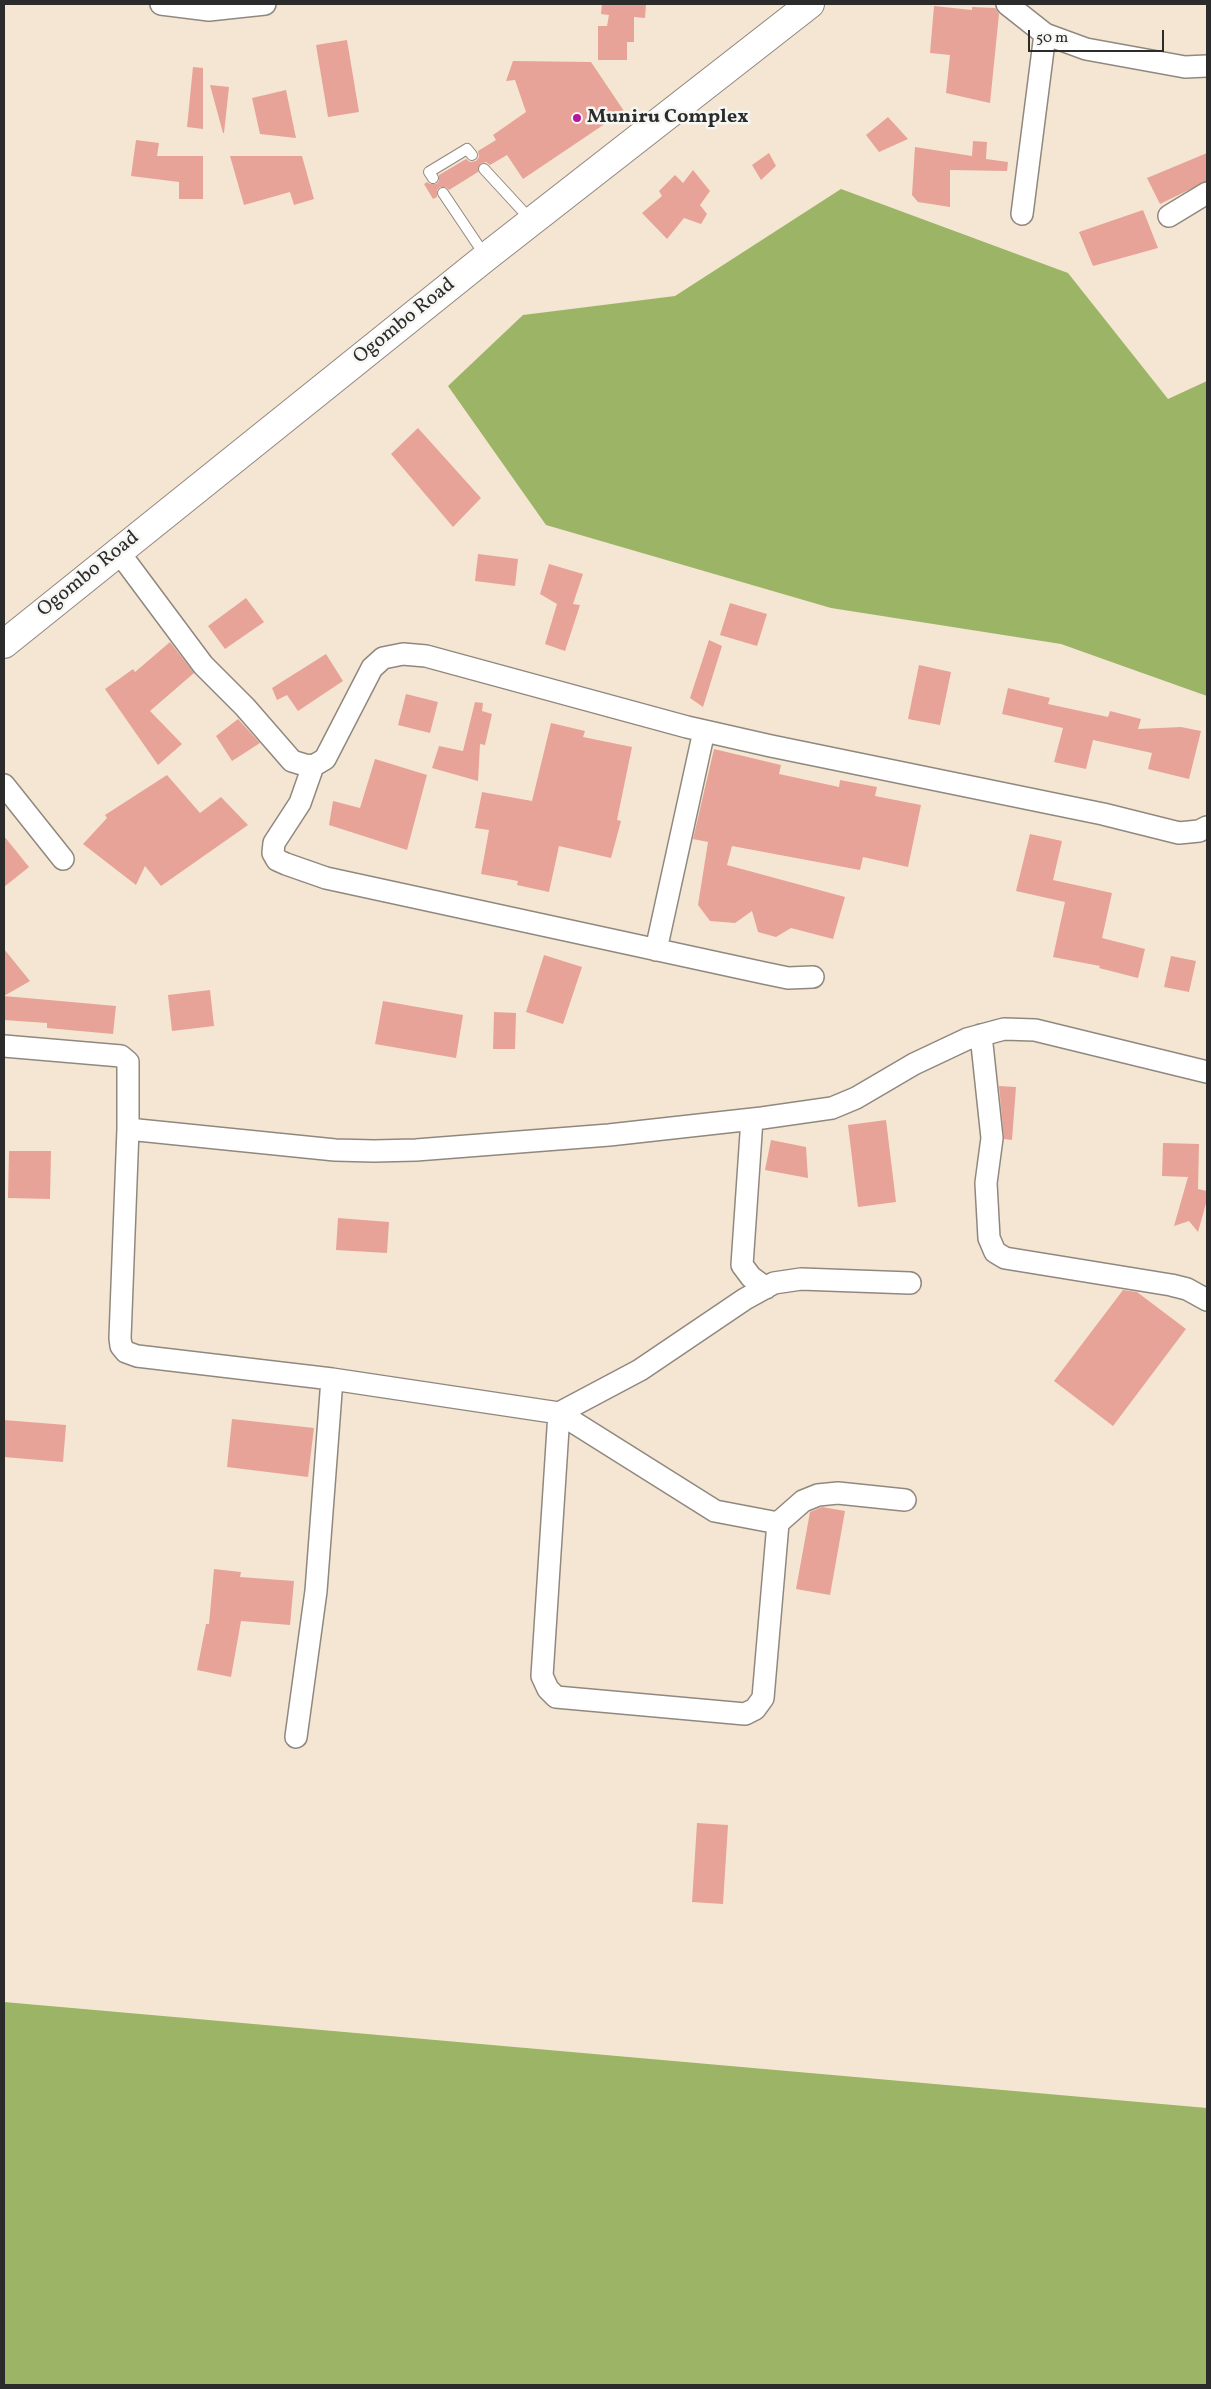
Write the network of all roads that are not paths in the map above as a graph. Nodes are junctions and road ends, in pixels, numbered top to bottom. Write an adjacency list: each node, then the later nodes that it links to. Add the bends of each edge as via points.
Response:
1 (161, 4): 2 (street, via 209,10)
2 (265, 4)
3 (810, 4): 14 (main road, Ogombo Road)
4 (1008, 4): 5 (street)
5 (1045, 34): 6 (street, via 1086,49 1185,67); 12 (street)
6 (1207, 66)
7 (472, 155): 9 (lane, via 467,149 429,172)
8 (484, 169): 14 (lane)
9 (433, 178)
10 (444, 193): 15 (lane)
11 (1207, 193): 13 (street)
12 (1022, 214)
13 (1169, 216)
14 (532, 221): 15 (main road, Ogombo Road)
15 (486, 257): 16 (main road, Ogombo Road)
16 (118, 551): 17 (main road, Ogombo Road); 19 (street, via 203,665 292,761)
17 (4, 644)
18 (704, 731): 19 (street, via 426,656 393,655 383,658 372,668 325,759); 21 (street, via 1103,814 1179,833); 23 (street)
19 (313, 766): 23 (street, via 300,803 274,843 273,853 278,860 326,878)
20 (4, 785): 22 (street)
21 (1207, 827)
22 (63, 859)
23 (656, 950): 24 (street, via 788,978)
24 (813, 977)
25 (981, 1034): 27 (street, via 1004,1029 1035,1030); 28 (street, via 914,1064 856,1098 832,1108); 32 (street, via 992,1138 986,1183 989,1238 995,1252 1005,1258 1179,1287)
26 (4, 1046): 29 (street, via 121,1056 128,1062 129,1072)
27 (1207, 1072)
28 (752, 1119): 29 (street, via 391,1151 335,1150); 31 (street, via 742,1265)
29 (128, 1129): 33 (street, via 121,1346 137,1356)
30 (910, 1283): 31 (street, via 801,1279 774,1283)
31 (766, 1288): 34 (street, via 640,1370)
32 (1207, 1300)
33 (332, 1379): 34 (street); 37 (street, via 316,1591)
34 (559, 1413): 36 (street, via 715,1512); 36 (street, via 542,1676 556,1697 746,1714 756,1708 763,1698)
35 (904, 1500): 36 (street, via 818,1494 803,1501)
36 (778, 1523)
37 (296, 1737)

